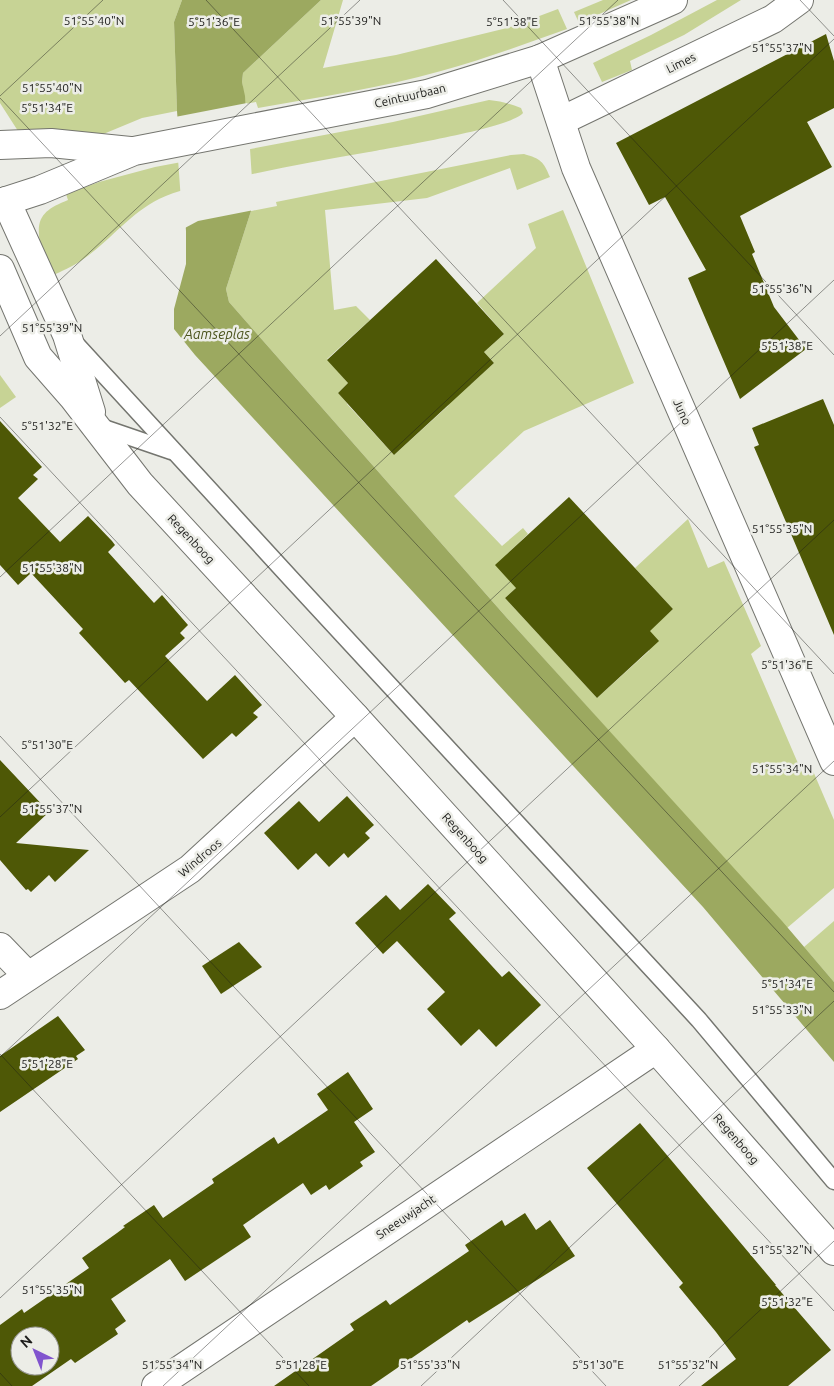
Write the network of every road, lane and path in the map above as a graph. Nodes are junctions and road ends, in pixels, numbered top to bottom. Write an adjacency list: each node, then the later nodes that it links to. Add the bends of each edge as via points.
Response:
1 (673, 0): 3 (street, Ceintuurbaan)
2 (799, 0): 4 (street, Limes, via 773,19)
3 (540, 59): 4 (street, Juno); 6 (street, Ceintuurbaan, via 427,94)
4 (561, 120): 13 (street, Juno, via 579,175)
5 (0, 145): 6 (street, Ceintuurbaan, via 51,143)
6 (147, 149): 7 (street, Ceintuurbaan, via 40,190)
7 (2, 198): 9 (street, Regenboog)
8 (0, 269): 10 (street, Regenboog, via 38,357)
9 (67, 334): 10 (street, Regenboog); 11 (lane, Regenboog)
10 (95, 426): 11 (lane, Regenboog); 12 (street, Regenboog, via 140,484)
11 (174, 452): 18 (lane, Regenboog, via 699,1020)
12 (355, 717): 15 (street, Windroos, via 190,869); 17 (street, Regenboog)
13 (834, 761)
14 (0, 947): 15 (street)
15 (28, 976): 16 (street, Windroos)
16 (0, 995)
17 (656, 1049): 19 (street, Regenboog); 20 (street, Sneeuwjacht)
18 (834, 1181)
19 (834, 1251)
20 (156, 1386)

